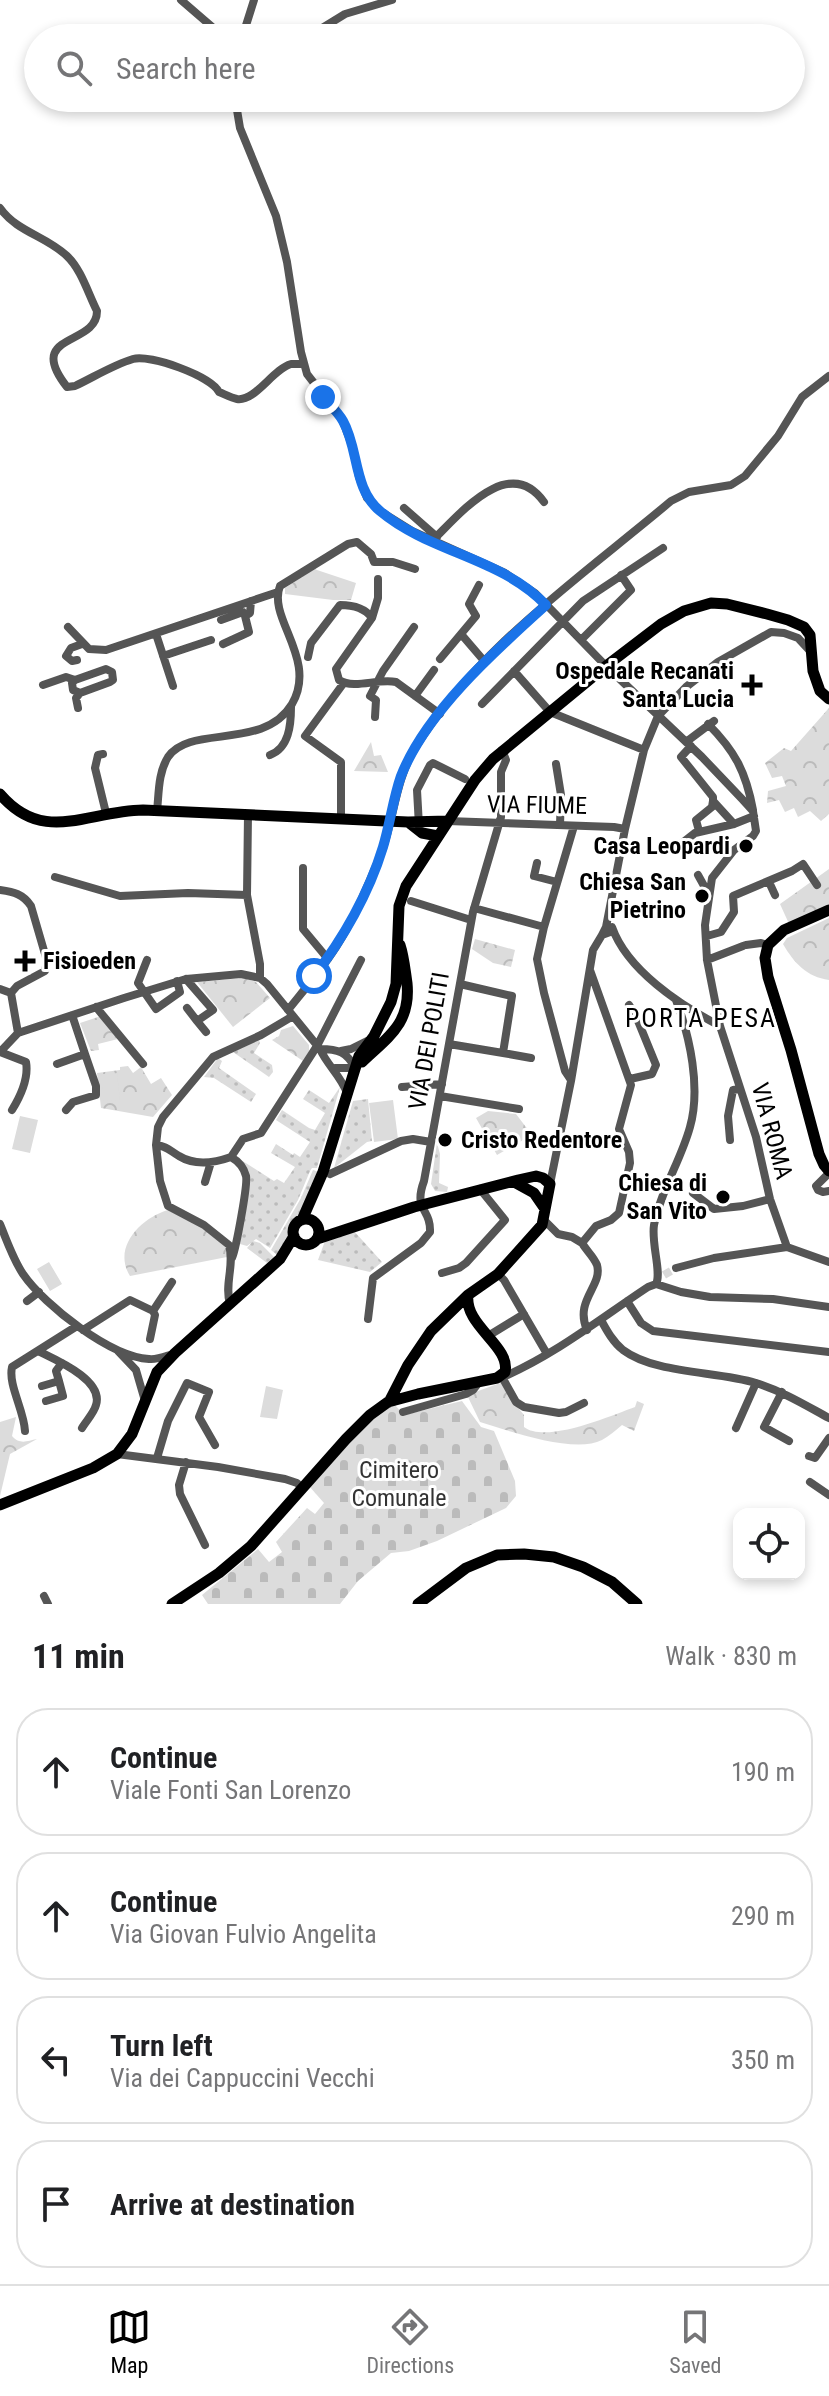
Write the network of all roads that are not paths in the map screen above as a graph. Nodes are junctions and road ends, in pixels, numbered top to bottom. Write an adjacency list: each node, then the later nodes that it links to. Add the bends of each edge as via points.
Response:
1 (181, 0): 4 (street)
2 (254, 0): 5 (street)
3 (392, 0): 6 (street)
4 (209, 24)
5 (246, 24)
6 (329, 24)
7 (237, 112): 9 (street, via 276,216)
8 (0, 208): 9 (street, via 21,229 69,258 97,311 93,328 54,353 67,387 135,358 147,358 201,376 219,392 238,399 291,364)
9 (304, 364): 13 (street, via 342,419 367,498 395,521)
10 (829, 376): 21 (street, via 802,397 745,476 669,503)
11 (544, 502): 13 (street, via 536,491 509,482 471,504)
12 (404, 508): 13 (street)
13 (434, 539): 21 (street, via 505,573)
14 (663, 548): 16 (street)
15 (415, 569): 19 (street, via 374,562 357,542)
16 (621, 575): 25 (street, via 583,601); 31 (street, via 631,590)
17 (378, 579): 23 (street)
18 (479, 585): 29 (street, via 469,604 476,616)
19 (279, 589): 20 (street); 54 (street, via 278,603 299,664)
20 (251, 601): 22 (street); 28 (street)
21 (546, 605): 25 (street); 40 (street)
22 (245, 616): 24 (street, via 243,612); 33 (street, via 249,632)
23 (372, 618): 37 (street, via 359,608 340,605 311,643); 47 (street, via 336,669)
24 (221, 620)
25 (563, 623): 31 (street); 44 (street)
26 (68, 627): 32 (street)
27 (414, 627): 46 (street)
28 (156, 634): 34 (street); 36 (street)
29 (461, 634): 38 (street); 40 (street)
30 (211, 640): 36 (street)
31 (581, 640): 41 (street)
32 (82, 644): 34 (street); 39 (street, via 66,656)
33 (223, 644)
34 (106, 650): 42 (street)
35 (812, 653): 41 (main road, via 804,627 711,603 661,624); 52 (main road, via 820,691); 58 (street, via 798,638 771,632 718,662)
36 (163, 656): 49 (street)
37 (308, 657)
38 (440, 659)
39 (77, 660)
40 (485, 662): 57 (street)
41 (606, 666): 56 (main road); 58 (street)
42 (106, 669): 45 (street); 50 (street, via 113,680)
43 (434, 670): 51 (street)
44 (514, 671): 53 (street); 56 (street)
45 (75, 680): 48 (street, via 66,677); 50 (street, via 72,686)
46 (379, 681): 47 (street); 51 (street, via 396,682); 59 (street, via 370,696 376,700)
47 (343, 684): 73 (street, via 305,736 341,762)
48 (43, 685)
49 (173, 686)
50 (80, 693): 55 (street)
51 (415, 696): 57 (street)
52 (829, 699)
53 (482, 704)
54 (291, 706): 64 (street, via 289,731 281,749); 69 (street, via 264,728 181,745 161,772)
55 (78, 708)
56 (550, 712): 61 (main road); 62 (street)
57 (440, 714): 74 (street, via 401,777)
58 (658, 716): 60 (street); 62 (street)
59 (375, 717)
60 (688, 744): 68 (street, via 681,757); 71 (street); 71 (street, via 711,722 741,768)
61 (502, 750): 75 (main road); 76 (street, VIA DEI POLITI, via 506,760)
62 (644, 750): 81 (street)
63 (103, 754): 70 (street, via 95,768)
64 (270, 755)
65 (556, 764): 78 (street)
66 (465, 779): 79 (street, via 430,765 417,790)
67 (0, 794): 70 (main road, via 20,814 45,823)
68 (713, 801): 77 (street); 82 (street, via 696,820)
69 (157, 811): 70 (main road); 72 (main road)
70 (106, 813)
71 (754, 813): 77 (street); 94 (street, via 756,831 712,878)
72 (248, 814): 73 (main road); 95 (street)
73 (341, 818): 74 (main road)
74 (390, 820): 79 (main road); 109 (street, via 366,887)
75 (448, 821): 76 (street, VIA FIUME); 79 (main road); 83 (main road)
76 (498, 824): 78 (street, VIA FIUME); 98 (street, VIA DEI POLITI)
77 (734, 824): 82 (street)
78 (560, 825): 80 (street, VIA FIUME)
79 (420, 826): 83 (main road); 85 (main road)
80 (574, 826): 81 (street, VIA FIUME); 91 (street)
81 (625, 829): 100 (street)
82 (699, 831): 84 (street)
83 (438, 836): 85 (main road)
84 (681, 844)
85 (426, 856): 106 (main road, via 399,906)
86 (537, 863): 91 (street, via 534,876)
87 (303, 868): 109 (street, via 303,929)
88 (698, 875): 94 (street)
89 (55, 877): 95 (street, via 120,896)
90 (771, 881): 92 (street, via 803,864); 96 (street); 105 (street, via 733,896 734,912 721,932)
91 (557, 882): 102 (street)
92 (817, 885)
93 (0, 890): 119 (street, via 27,899 47,961 45,971)
94 (708, 893): 105 (street, VIA ROMA)
95 (247, 895): 113 (street)
96 (775, 895)
97 (411, 901): 101 (street)
98 (474, 908): 101 (street, VIA DEI POLITI); 102 (street)
99 (829, 910): 108 (main road, via 784,930)
100 (608, 915): 103 (street); 104 (street)
101 (471, 920): 115 (street, VIA DEI POLITI)
102 (544, 927): 144 (street, via 539,975)
103 (613, 931): 104 (street); 107 (street); 121 (street, via 628,956)
104 (602, 935): 107 (street)
105 (707, 936): 112 (street, VIA ROMA)
106 (398, 940): 131 (main road, via 396,984); 142 (main road, via 406,1009 391,1035)
107 (595, 945): 116 (street)
108 (768, 945): 112 (street, via 751,943); 159 (main road, via 768,977 819,1154)
109 (328, 959): 125 (street)
110 (147, 960): 118 (street, via 138,983)
111 (361, 960): 133 (street)
112 (707, 960): 128 (street, VIA ROMA)
113 (260, 978): 114 (street, via 241,974); 125 (street)
114 (182, 980): 118 (street); 118 (street, via 180,992 156,1009); 127 (street, via 213,1010)
115 (460, 984): 132 (street, VIA DEI POLITI); 136 (street, via 512,996)
116 (589, 987): 120 (street); 120 (street, via 591,996); 144 (street)
117 (0, 989): 119 (street)
118 (142, 992): 123 (street)
119 (11, 993): 130 (street)
120 (601, 997): 143 (street)
121 (676, 1000): 128 (street); 188 (street, via 693,1077 693,1110 654,1229)
122 (629, 1005): 143 (street, via 656,1065 652,1074)
123 (96, 1007): 126 (street); 140 (street)
124 (187, 1008): 127 (street)
125 (290, 1013): 133 (street); 155 (street, via 261,1035 213,1057 163,1117)
126 (72, 1015): 130 (street); 137 (street)
127 (197, 1021): 129 (street)
128 (720, 1026): 147 (street, VIA ROMA)
129 (206, 1032)
130 (18, 1033): 135 (street)
131 (374, 1036): 134 (street); 142 (main road)
132 (449, 1044): 136 (street); 145 (street, VIA DEI POLITI)
133 (318, 1047): 134 (street); 141 (street); 156 (street, via 261,1133 243,1139)
134 (341, 1051): 142 (street)
135 (0, 1052): 151 (street, via 26,1062 23,1087)
136 (503, 1053): 138 (street)
137 (85, 1054): 139 (street); 152 (street, via 96,1095 73,1102)
138 (531, 1058)
139 (57, 1064)
140 (143, 1064)
141 (334, 1068): 142 (street); 148 (street)
142 (355, 1068): 148 (main road)
143 (630, 1079): 179 (street, via 619,1129 630,1163 619,1213 596,1226)
144 (571, 1081): 158 (street)
145 (442, 1084): 146 (street); 149 (street, VIA DEI POLITI)
146 (402, 1087)
147 (740, 1089): 153 (street, via 733,1090); 170 (street, VIA ROMA)
148 (348, 1096): 174 (main road, via 314,1195)
149 (440, 1096): 150 (street); 154 (street, VIA DEI POLITI)
150 (519, 1109)
151 (12, 1110)
152 (66, 1110)
153 (730, 1140)
154 (431, 1142): 160 (street, via 401,1141); 162 (street, VIA DEI POLITI)
155 (156, 1145): 157 (street, via 194,1162); 182 (street, via 168,1206 218,1235 229,1245)
156 (231, 1157): 157 (street); 182 (street, via 247,1184)
157 (211, 1162): 164 (street)
158 (553, 1163): 161 (street); 165 (street)
159 (829, 1172): 167 (street, via 816,1186)
160 (330, 1174)
161 (536, 1176): 163 (main road); 165 (main road)
162 (424, 1181): 171 (street); 172 (street, VIA DEI POLITI)
163 (511, 1181): 166 (main road); 168 (main road)
164 (205, 1182)
165 (549, 1186): 168 (main road); 173 (main road)
166 (480, 1189): 171 (main road); 186 (street, via 505,1220 466,1263)
167 (829, 1191)
168 (534, 1193): 173 (main road)
169 (693, 1193): 170 (street, via 714,1209)
170 (770, 1199): 181 (street, VIA ROMA)
171 (434, 1202): 172 (main road)
172 (420, 1206): 176 (main road); 200 (street, VIA DEI POLITI, via 430,1232 373,1278)
173 (545, 1215): 179 (street, via 558,1234); 187 (main road)
174 (311, 1222): 176 (main road); 177 (main road, via 294,1228); 178 (main road, via 319,1232)
175 (0, 1224): 190 (street, via 18,1266)
176 (341, 1229): 178 (main road)
177 (294, 1236): 180 (main road); 183 (main road)
178 (317, 1239): 180 (main road)
179 (582, 1243): 203 (street, via 598,1269 585,1302)
180 (305, 1245): 183 (main road)
181 (787, 1247): 184 (street); 185 (street)
182 (232, 1258): 194 (street)
183 (280, 1259): 194 (main road)
184 (829, 1262)
185 (676, 1268)
186 (442, 1273)
187 (498, 1274): 191 (main road); 198 (street)
188 (660, 1279): 193 (street); 195 (street, via 678,1291 710,1297)
189 (172, 1282): 196 (street)
190 (39, 1292): 192 (street); 202 (street)
191 (468, 1295): 197 (main road); 199 (main road)
192 (27, 1301)
193 (627, 1301): 201 (street); 208 (street, via 653,1331)
194 (230, 1304): 209 (main road)
195 (829, 1307)
196 (153, 1311): 202 (street, via 130,1300); 205 (street)
197 (451, 1312): 199 (main road); 217 (main road, via 424,1340)
198 (524, 1314): 204 (street); 210 (street)
199 (472, 1316): 204 (main road)
200 (368, 1319)
201 (601, 1320): 203 (street); 221 (street, via 623,1350 641,1359)
202 (80, 1328): 206 (street); 207 (street)
203 (587, 1330): 210 (street)
204 (488, 1336): 212 (main road)
205 (150, 1339)
206 (115, 1347): 211 (street); 215 (street)
207 (38, 1351): 213 (street); 233 (street, via 16,1363 11,1372)
208 (829, 1352)
209 (175, 1353): 211 (street); 216 (main road)
210 (547, 1354): 214 (street)
211 (148, 1360): 216 (street)
212 (506, 1361): 214 (street); 218 (main road)
213 (62, 1363): 219 (street, via 56,1371); 231 (street, via 88,1381 96,1395 97,1404)
214 (525, 1366): 218 (street)
215 (136, 1370): 216 (street); 226 (street)
216 (157, 1372): 226 (main road)
217 (402, 1377): 224 (main road, via 404,1387); 227 (main road)
218 (500, 1377): 220 (main road); 228 (street, via 524,1407 559,1413)
219 (59, 1381): 222 (street); 225 (street, via 63,1396)
220 (479, 1382): 224 (main road); 229 (street, via 470,1393)
221 (756, 1383): 223 (street); 232 (street)
222 (42, 1386)
223 (782, 1392): 230 (street); 235 (street, via 764,1427)
224 (418, 1394): 227 (main road)
225 (46, 1401)
226 (145, 1402): 237 (main road)
227 (389, 1402): 242 (main road, via 370,1415)
228 (584, 1403)
229 (403, 1412)
230 (829, 1418)
231 (82, 1428)
232 (736, 1428)
233 (25, 1431)
234 (829, 1438): 238 (street, via 815,1458)
235 (789, 1441)
236 (215, 1445): 239 (street, via 199,1417 209,1392 187,1383)
237 (117, 1454): 239 (street); 244 (main road)
238 (809, 1456)
239 (157, 1458): 240 (street)
240 (186, 1462): 242 (street, via 285,1479); 245 (street, via 180,1494)
241 (810, 1482): 243 (street)
242 (302, 1488): 246 (main road, via 243,1553)
243 (829, 1495)
244 (0, 1505)
245 (205, 1545)
246 (172, 1604)
247 (418, 1604): 248 (main road, via 466,1568 497,1555 524,1554 583,1567 612,1582)
248 (637, 1604)

